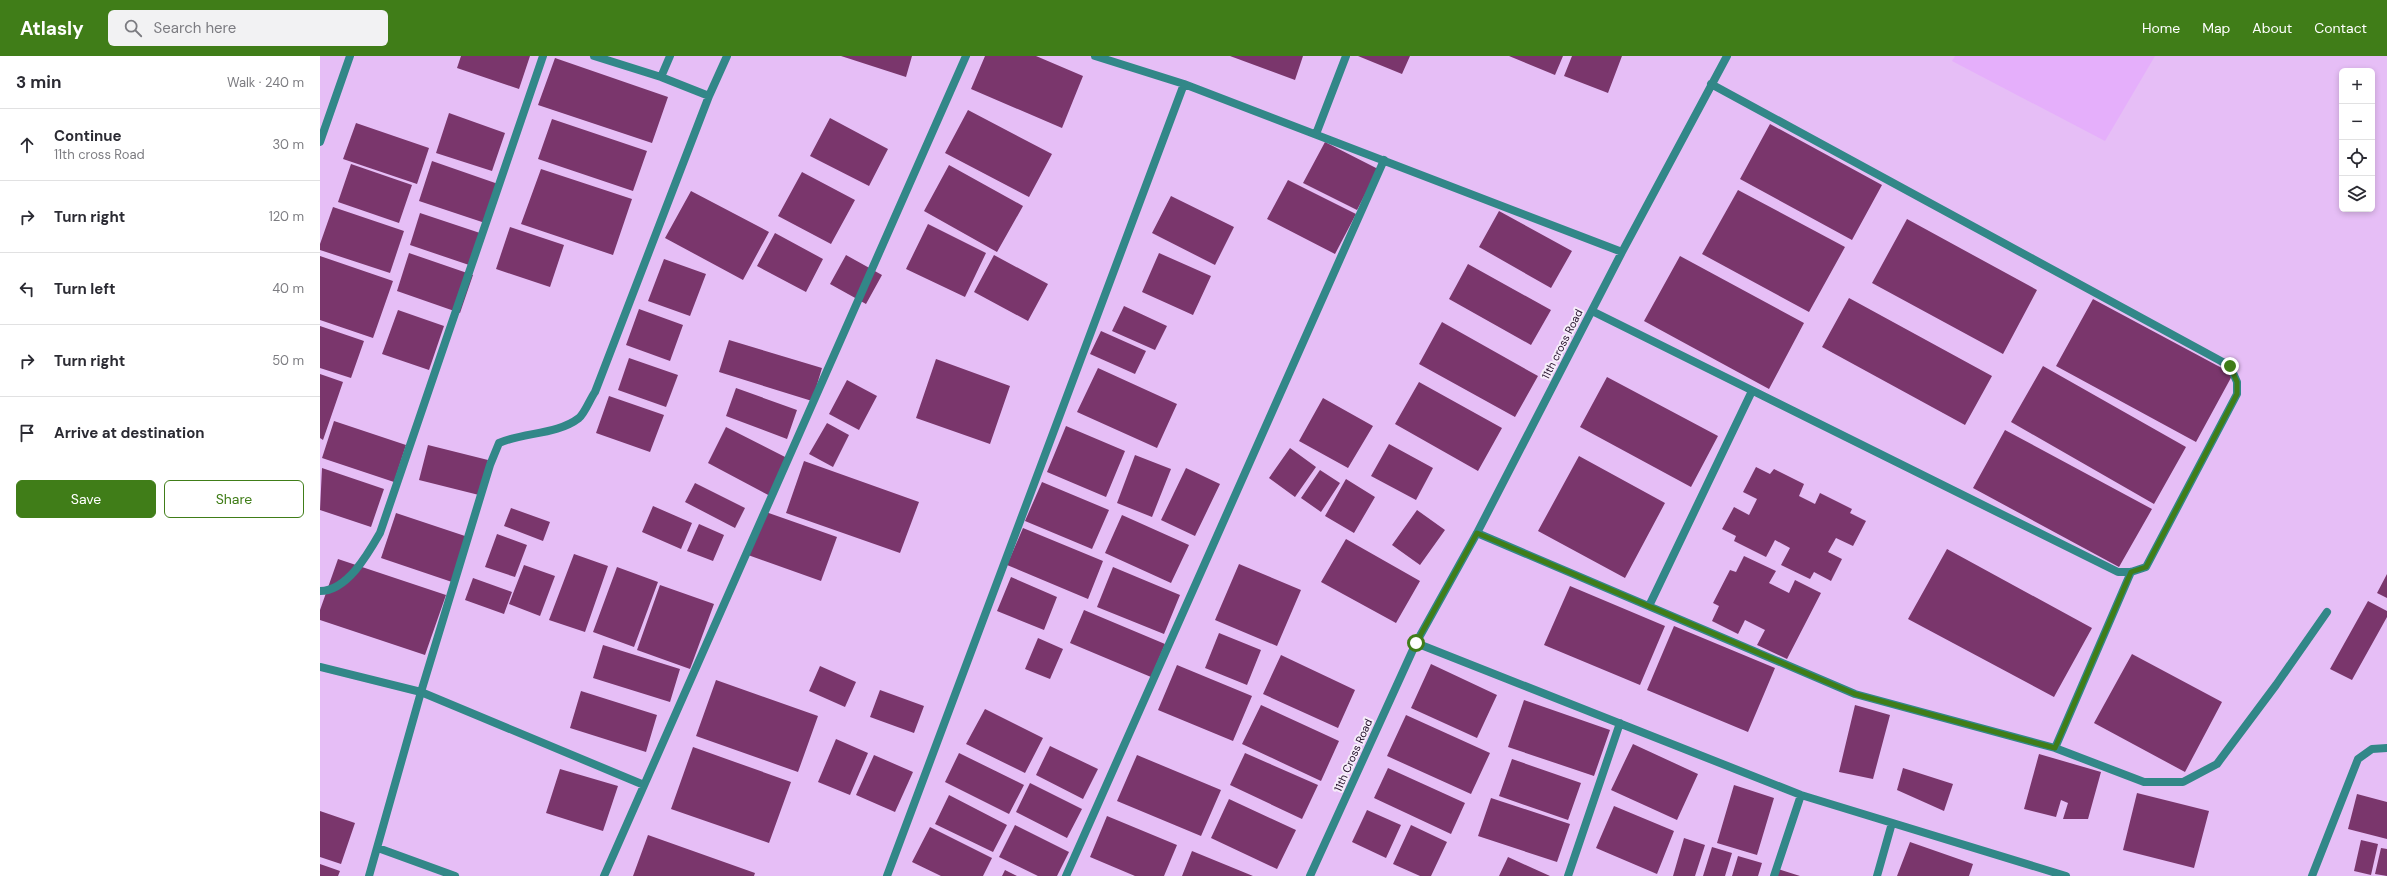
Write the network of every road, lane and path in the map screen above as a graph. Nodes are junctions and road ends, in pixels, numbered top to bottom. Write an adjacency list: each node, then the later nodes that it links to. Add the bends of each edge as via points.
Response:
1 (350, 56): 15 (street)
2 (543, 56): 22 (street, via 380,533 360,567 329,591)
3 (594, 56): 10 (street)
4 (670, 56): 10 (street)
5 (727, 56): 13 (street)
6 (966, 56): 31 (street)
7 (1095, 56): 11 (street)
8 (1346, 56): 14 (street)
9 (1727, 56): 12 (street, 11th cross Road)
10 (662, 77): 13 (street)
11 (1184, 84): 14 (street); 38 (street)
12 (1711, 84): 17 (street, 11th cross Road); 21 (street, via 2230,366 2237,382 2237,394 2146,567)
13 (709, 96): 27 (street, via 595,392 579,418 555,429 513,437 499,443 490,464)
14 (1316, 134): 16 (street)
15 (320, 142)
16 (1384, 160): 17 (street); 39 (street)
17 (1622, 252): 18 (street, 11th cross Road)
18 (1592, 311): 19 (street); 20 (street, 11th cross Road)
19 (1752, 391): 21 (street, via 2118,572); 23 (street)
20 (1477, 533): 23 (street); 25 (street, 11th cross Road)
21 (2131, 572): 29 (street)
22 (320, 591)
23 (1649, 606): 29 (street, via 1855,694)
24 (2327, 612): 29 (street, via 2217,764 2183,782 2144,782)
25 (1416, 643): 28 (street); 40 (street, 11th Cross Road)
26 (320, 667): 27 (street)
27 (421, 692): 31 (street); 34 (street)
28 (1620, 723): 32 (street); 41 (street)
29 (2055, 748)
30 (2387, 748): 45 (street, via 2372,749 2358,759)
31 (644, 785): 37 (street)
32 (1801, 795): 33 (street); 42 (street)
33 (1892, 823): 43 (street); 44 (street)
34 (378, 848): 35 (street); 36 (street)
35 (369, 876)
36 (455, 876)
37 (604, 876)
38 (888, 876)
39 (1066, 876)
40 (1310, 876)
41 (1568, 876)
42 (1774, 876)
43 (1877, 876)
44 (2062, 876)
45 (2312, 876)

